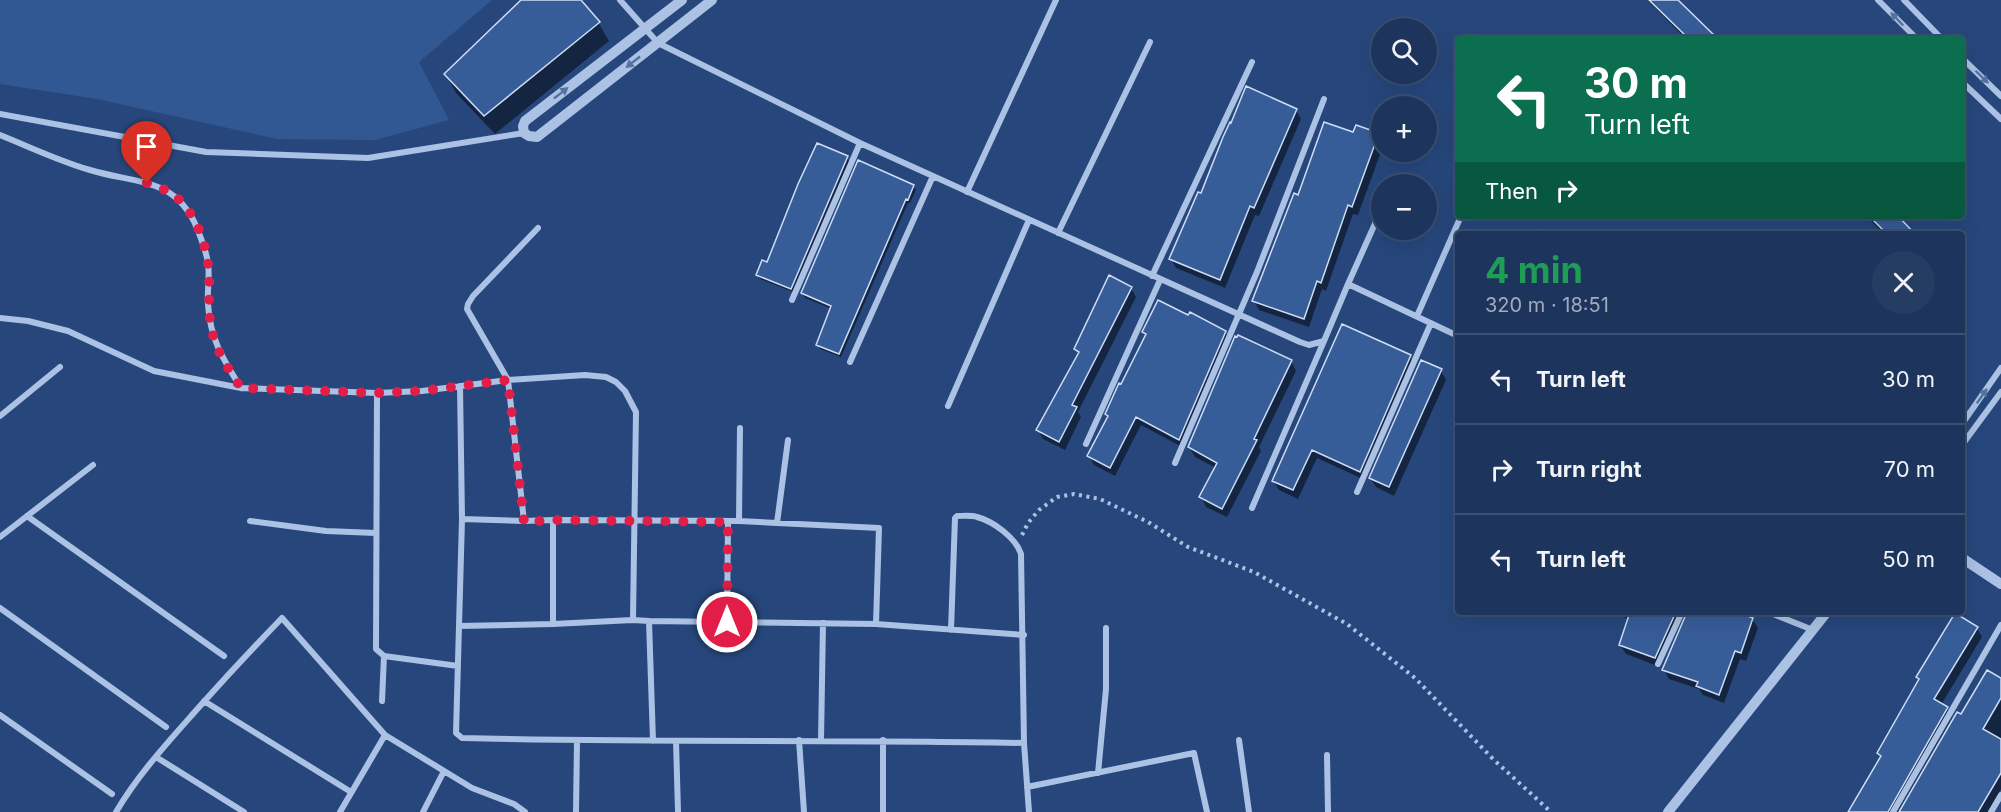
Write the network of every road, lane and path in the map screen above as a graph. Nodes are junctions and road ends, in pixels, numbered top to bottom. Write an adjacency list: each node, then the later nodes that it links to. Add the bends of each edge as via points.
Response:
1 (621, 0): 7 (street)
2 (682, 0): 7 (street)
3 (712, 0): 11 (street)
4 (1056, 0): 23 (street)
5 (1878, 0): 8 (street, one-way to 5)
6 (1904, 0): 9 (street)
7 (644, 29): 11 (street); 19 (street, one-way to 7, via 525,121)
8 (1914, 36)
9 (1939, 36)
10 (1150, 42): 27 (street)
11 (658, 43): 19 (street, one-way to 19, via 537,137); 21 (street)
12 (1965, 61): 15 (street, one-way to 15)
13 (1252, 62): 29 (street)
14 (1965, 85): 18 (street)
15 (2001, 96)
16 (1324, 99): 33 (street)
17 (0, 114): 19 (street, via 206,152 368,158)
18 (2001, 119)
19 (524, 133)
20 (0, 135): 44 (street, via 91,171 147,183 171,193 187,208 208,262 213,336)
21 (860, 143): 22 (street); 32 (street)
22 (933, 176): 23 (street); 39 (street)
23 (967, 192): 25 (street)
24 (1460, 219): 34 (street)
25 (1029, 220): 27 (street); 47 (street)
26 (538, 228): 42 (street, via 468,304 469,315)
27 (1058, 233): 29 (street)
28 (1371, 233): 31 (street)
29 (1152, 276): 30 (street)
30 (1160, 280): 33 (street); 53 (street)
31 (1348, 284): 34 (street); 38 (street)
32 (792, 300)
33 (1238, 315): 38 (street, via 1309,345); 54 (street)
34 (1417, 316): 36 (street)
35 (0, 318): 44 (street, via 68,331 154,370)
36 (1431, 323): 37 (street); 56 (street)
37 (1455, 335)
38 (1324, 341): 57 (street)
39 (850, 362)
40 (60, 368): 48 (street)
41 (2001, 369): 49 (street, one-way to 41)
42 (508, 380): 43 (street); 61 (street, via 585,375 606,377 626,391 636,412); 64 (street)
43 (460, 386): 46 (street); 59 (street)
44 (241, 388): 46 (street)
45 (2001, 392): 52 (street)
46 (376, 393): 67 (street)
47 (948, 406)
48 (0, 416)
49 (1965, 420)
50 (740, 428): 63 (street)
51 (789, 440): 66 (street)
52 (1965, 441)
53 (1086, 444)
54 (1175, 463)
55 (93, 465): 58 (street)
56 (1358, 492)
57 (1252, 508)
58 (27, 516): 69 (street); 88 (street)
59 (462, 519): 64 (street); 83 (street)
60 (553, 520): 61 (street); 64 (street); 80 (street)
61 (635, 520): 65 (street); 76 (street)
62 (250, 521): 67 (street)
63 (739, 521): 65 (street); 66 (street)
64 (524, 522)
65 (728, 522): 78 (street)
66 (777, 523): 81 (street, via 879,528)
67 (376, 533): 89 (street, via 376,649)
68 (1023, 533): 128 (path, via 1039,510 1057,497 1074,494 1100,499 1188,547 1281,586 1347,624 1415,678)
69 (0, 537)
70 (1965, 560): 71 (street)
71 (2001, 584)
72 (0, 608): 95 (street)
73 (1681, 615): 90 (street)
74 (1776, 615): 86 (street)
75 (1825, 615): 86 (street)
76 (633, 620): 77 (street); 80 (street)
77 (649, 621): 78 (street); 102 (street)
78 (727, 622): 79 (street)
79 (823, 623): 81 (street); 98 (street)
80 (553, 624): 83 (street)
81 (876, 624): 85 (street)
82 (2001, 625): 130 (street)
83 (459, 626): 91 (street)
84 (1106, 628): 108 (street, via 1106,689)
85 (951, 630): 87 (street); 87 (street, via 955,518 969,516 1002,530 1019,548)
86 (1813, 630): 129 (street)
87 (1024, 635): 104 (street)
88 (224, 656)
89 (384, 656): 91 (street); 93 (street)
90 (1658, 664)
91 (458, 666): 101 (street, via 458,736)
92 (204, 701): 96 (street, via 282,618); 106 (street); 110 (street)
93 (382, 701)
94 (0, 715): 111 (street)
95 (166, 727)
96 (385, 735): 107 (street); 110 (street)
97 (799, 740): 98 (street); 103 (street); 122 (street)
98 (821, 740): 99 (street)
99 (883, 740): 104 (street); 123 (street)
100 (1239, 740): 126 (street)
101 (577, 741): 102 (street); 120 (street)
102 (653, 741): 103 (street)
103 (676, 741): 121 (street)
104 (1024, 743): 109 (street)
105 (1327, 755): 127 (street)
106 (156, 757): 114 (street); 115 (street)
107 (444, 771): 113 (street, via 472,788); 117 (street)
108 (1098, 773): 109 (street); 125 (street, via 1194,753)
109 (1027, 787): 124 (street)
110 (351, 792): 116 (street)
111 (112, 794)
112 (2001, 795): 131 (street)
113 (514, 804): 118 (street); 119 (street)
114 (116, 812)
115 (244, 812)
116 (340, 812)
117 (423, 812)
118 (509, 812)
119 (525, 812)
120 (576, 812)
121 (678, 812)
122 (804, 812)
123 (883, 812)
124 (1029, 812)
125 (1207, 812)
126 (1249, 812)
127 (1328, 812)
128 (1551, 812)
129 (1668, 812)
130 (1893, 812)
131 (1991, 812)

